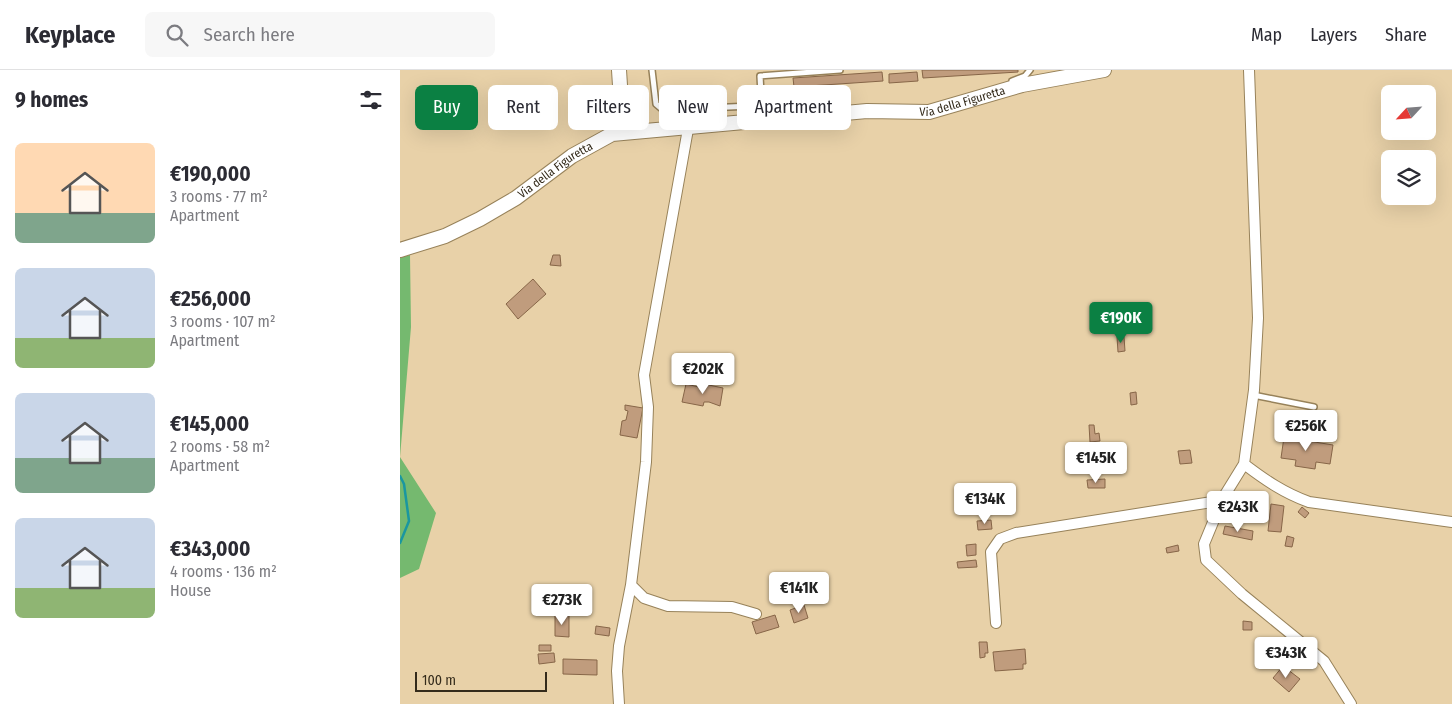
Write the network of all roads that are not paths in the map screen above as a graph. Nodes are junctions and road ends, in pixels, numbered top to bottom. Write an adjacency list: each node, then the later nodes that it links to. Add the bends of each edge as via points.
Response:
1 (619, 70): 13 (street)
2 (652, 70): 3 (lane, via 656,104 663,110 751,106 758,103 761,94 760,76)
3 (840, 70)
4 (1030, 70): 9 (lane, via 1025,76)
5 (1104, 70): 8 (street, Via della Figuretta)
6 (1249, 70): 15 (street, via 1258,318)
7 (1056, 72): 8 (lane)
8 (1085, 73): 9 (street, Via della Figuretta, via 1022,85)
9 (958, 103): 10 (street, Via della Figuretta, via 929,112 866,111)
10 (727, 125)
11 (666, 130): 13 (street, Via della Figuretta)
12 (688, 130): 20 (street, via 644,375 648,407 646,462)
13 (623, 132): 14 (street, Via della Figuretta, via 612,134 572,156 516,198 480,219 445,236)
14 (400, 250)
15 (1253, 395): 16 (lane); 17 (street)
16 (1314, 407)
17 (1244, 464): 18 (street); 19 (street, via 1289,495 1310,502)
18 (1223, 498): 22 (street, via 1088,523 1016,532 1000,538 991,552); 24 (street, via 1204,544 1206,560 1324,661)
19 (1452, 522)
20 (631, 585): 21 (street, via 644,598 668,606 732,607); 23 (street, via 619,646)
21 (756, 614)
22 (996, 623)
23 (620, 704)
24 (1351, 704)

